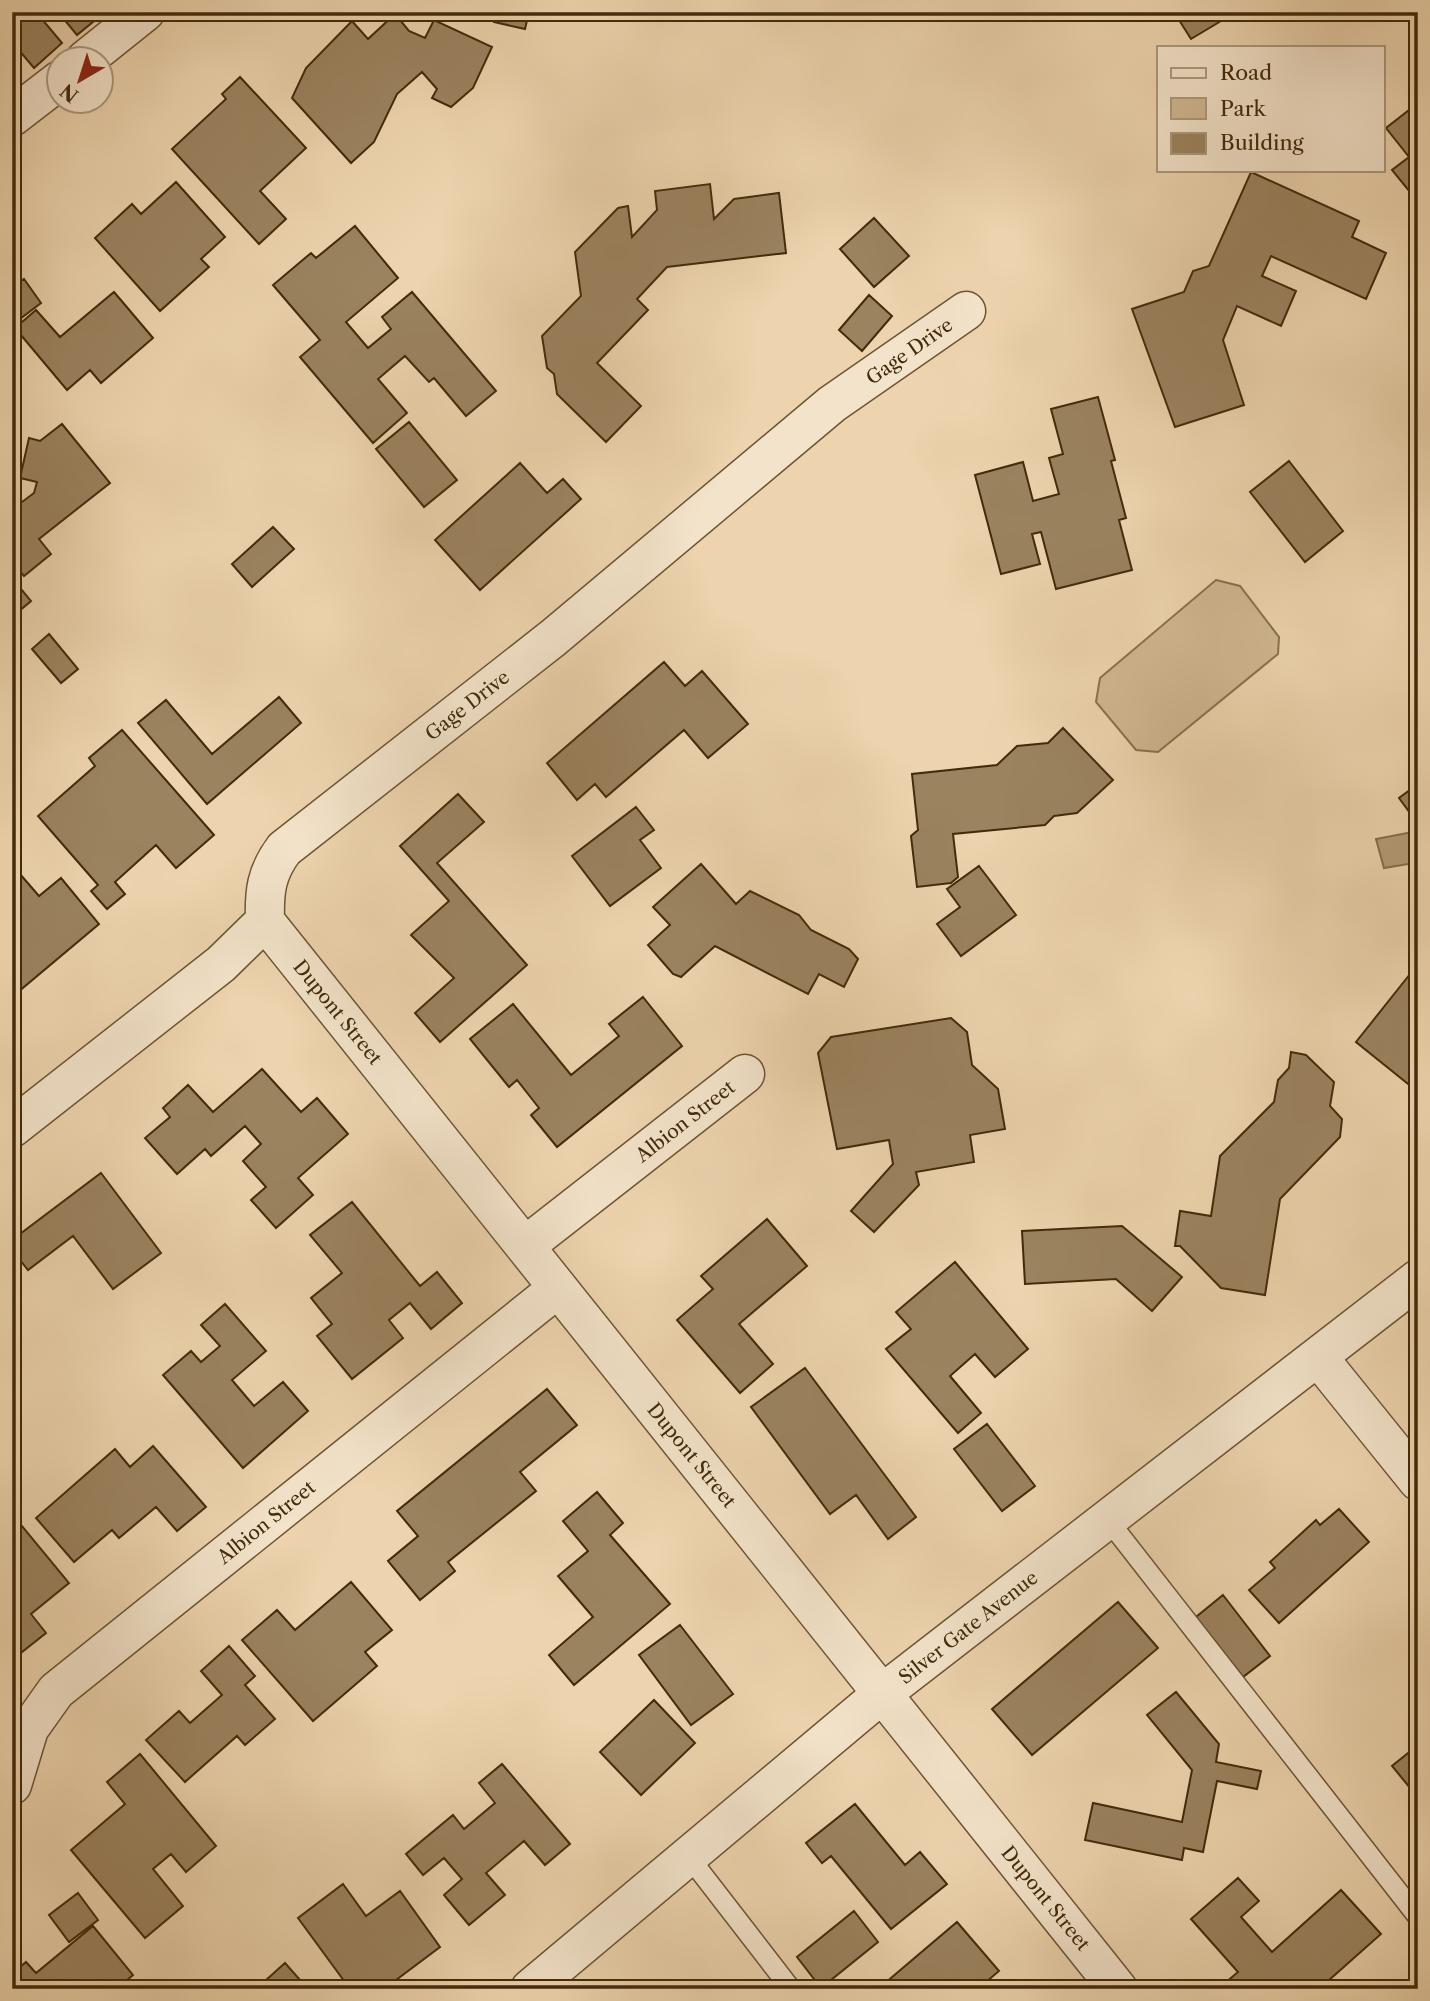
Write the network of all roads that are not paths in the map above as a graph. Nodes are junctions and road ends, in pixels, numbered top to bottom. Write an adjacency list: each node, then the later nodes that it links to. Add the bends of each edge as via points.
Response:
1 (145, 12): 2 (street)
2 (102, 46)
3 (46, 91): 4 (street)
4 (12, 117)
5 (967, 311): 6 (street, Gage Drive, via 832,404 553,638 284,849 263,890)
6 (265, 921): 8 (street, via 220,964); 9 (street, Dupont Street)
7 (745, 1074): 9 (street, Albion Street)
8 (12, 1128)
9 (525, 1246): 11 (street, Dupont Street)
10 (1418, 1279): 12 (street, Silver Gate Avenue)
11 (558, 1288): 15 (street, Dupont Street); 16 (street, Albion Street, via 55,1691 29,1729)
12 (1318, 1357): 13 (street); 14 (street, Silver Gate Avenue)
13 (1418, 1481)
14 (1108, 1520): 15 (street, Silver Gate Avenue); 18 (lane)
15 (883, 1693): 17 (street, Silver Gate Avenue); 21 (street, Dupont Street)
16 (12, 1785)
17 (689, 1857): 19 (street, Silver Gate Avenue); 20 (lane)
18 (1418, 1917)
19 (530, 1989)
20 (791, 1989)
21 (1118, 1989)

